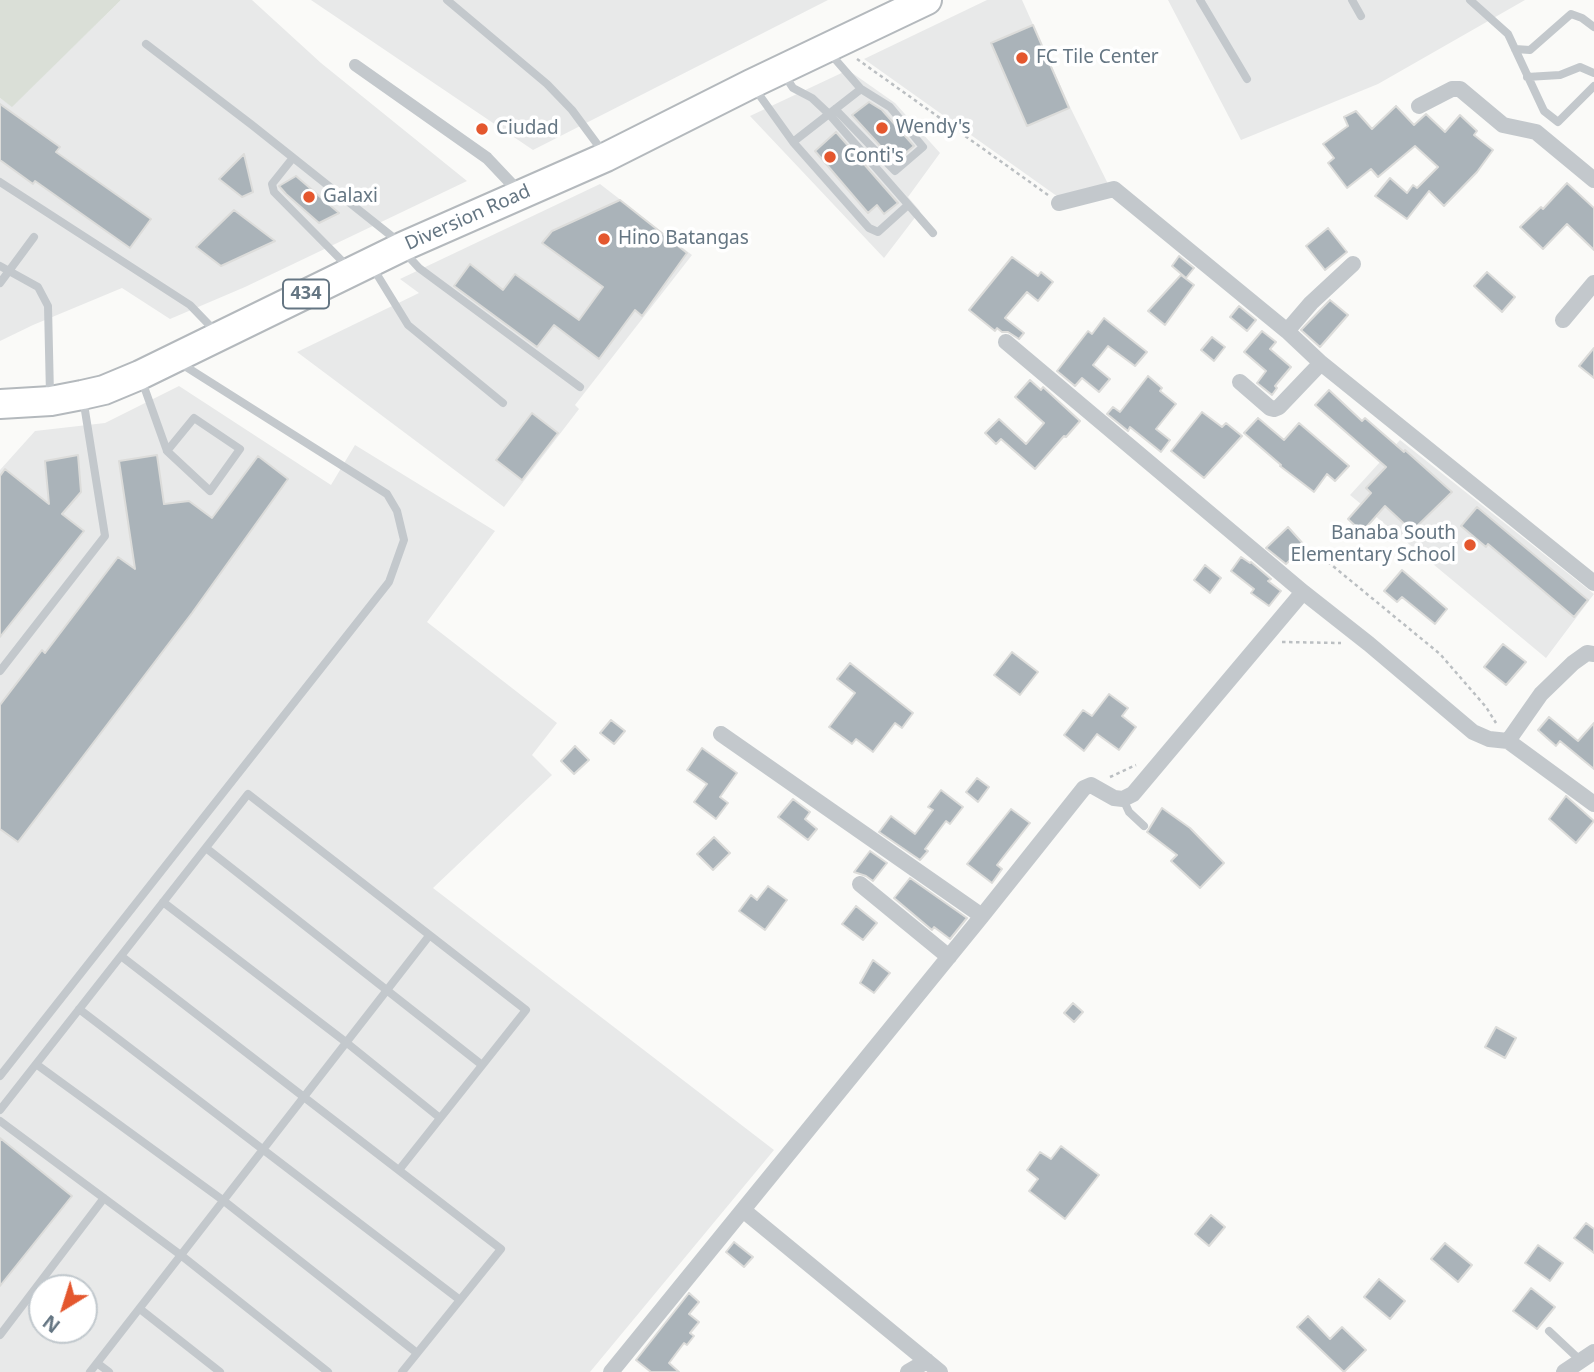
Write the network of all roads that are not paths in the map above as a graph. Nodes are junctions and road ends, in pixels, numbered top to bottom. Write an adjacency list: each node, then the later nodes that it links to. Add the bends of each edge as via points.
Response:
1 (447, 0): 22 (lane, via 556,93)
2 (1200, 0): 15 (lane)
3 (1352, 0): 6 (lane)
4 (1470, 0): 10 (lane, via 1508,34)
5 (914, 3): 9 (highway, Diversion Road / 434)
6 (1361, 16)
7 (1594, 27): 10 (lane, via 1571,14 1531,50)
8 (146, 44): 23 (lane)
9 (826, 49): 12 (highway, Diversion Road / 434); 18 (lane)
10 (1515, 49): 14 (lane)
11 (355, 65): 26 (street, via 487,158)
12 (781, 71): 16 (highway, Diversion Road / 434); 20 (lane, via 793,88)
13 (1594, 73): 14 (lane, via 1580,67 1560,75)
14 (1527, 77): 17 (lane, via 1544,111 1558,122)
15 (1247, 79)
16 (751, 84): 21 (lane); 22 (highway, Diversion Road / 434)
17 (1594, 86)
18 (861, 89): 20 (lane); 20 (lane, via 890,107 923,147 895,171)
19 (1419, 106): 24 (street, via 1460,89 1503,125 1536,132)
20 (832, 111): 21 (lane); 28 (lane)
21 (793, 142): 28 (lane, via 869,228 878,232)
22 (606, 157): 26 (highway, Diversion Road / 434)
23 (292, 159): 31 (lane); 34 (lane, via 272,184 274,192)
24 (1594, 180)
25 (0, 182): 40 (lane, via 190,305)
26 (521, 194): 31 (highway, Diversion Road / 434)
27 (1059, 203): 39 (street, via 1114,189)
28 (908, 205): 29 (lane)
29 (933, 233)
30 (34, 237): 35 (lane)
31 (404, 246): 34 (highway, Diversion Road / 434); 46 (lane, via 419,268)
32 (1353, 264): 39 (street)
33 (0, 266): 35 (lane)
34 (361, 267): 40 (highway, Diversion Road / 434); 49 (lane, via 408,325)
35 (9, 272): 36 (lane); 48 (lane, via 38,286 48,306)
36 (0, 283)
37 (1594, 283): 38 (street)
38 (1563, 320)
39 (1287, 331): 43 (street)
40 (221, 337): 42 (highway, Diversion Road / 434)
41 (1006, 342): 53 (street)
42 (175, 359): 44 (highway, Diversion Road / 434); 73 (lane, via 387,494 404,540 388,582)
43 (1321, 363): 45 (street, via 1274,409); 52 (street)
44 (140, 375): 47 (highway, Diversion Road / 434); 51 (lane)
45 (1240, 382)
46 (580, 387)
47 (82, 396): 48 (highway, Diversion Road / 434); 55 (lane, via 105,536)
48 (51, 401): 50 (highway, Diversion Road / 434)
49 (503, 403)
50 (0, 404)
51 (167, 451): 51 (lane, via 210,491 240,449 194,418)
52 (1594, 583)
53 (1303, 592): 57 (street, via 1474,732); 58 (street, via 1133,794)
54 (1594, 654): 57 (street, via 1587,653 1573,663 1541,694)
55 (0, 671)
56 (721, 734): 64 (street)
57 (1508, 741): 59 (street)
58 (1123, 799): 60 (lane); 64 (street, via 1091,785 1084,788)
59 (1594, 804)
60 (1144, 826)
61 (206, 848): 63 (lane); 65 (lane, via 248,794); 68 (lane)
62 (860, 884): 67 (street)
63 (163, 902): 66 (lane); 70 (lane)
64 (982, 916): 67 (street)
65 (429, 936): 68 (lane); 72 (lane, via 526,1010)
66 (121, 956): 69 (lane); 74 (lane)
67 (949, 957): 82 (street)
68 (387, 990): 70 (lane); 72 (lane)
69 (79, 1009): 71 (lane); 78 (lane)
70 (346, 1043): 74 (lane); 76 (lane)
71 (36, 1064): 75 (lane); 81 (lane)
72 (482, 1065): 76 (lane)
73 (0, 1076)
74 (305, 1097): 78 (lane); 79 (lane)
75 (0, 1110)
76 (440, 1118): 79 (lane)
77 (0, 1121): 80 (lane)
78 (264, 1150): 81 (lane); 84 (lane)
79 (399, 1170): 84 (lane, via 501,1249)
80 (104, 1198): 83 (lane); 87 (lane)
81 (224, 1201): 83 (lane); 88 (lane)
82 (743, 1210): 90 (street); 97 (street)
83 (181, 1256): 85 (lane); 95 (lane)
84 (460, 1300): 88 (lane)
85 (140, 1309): 91 (lane); 94 (lane)
86 (1549, 1331): 89 (lane)
87 (0, 1335)
88 (417, 1353): 96 (lane)
89 (1587, 1356): 100 (street)
90 (926, 1361): 98 (street); 99 (street)
91 (97, 1363): 92 (lane); 93 (lane)
92 (90, 1372)
93 (109, 1372)
94 (220, 1372)
95 (328, 1372)
96 (402, 1372)
97 (611, 1372)
98 (908, 1372)
99 (940, 1372)
100 (1564, 1372)

